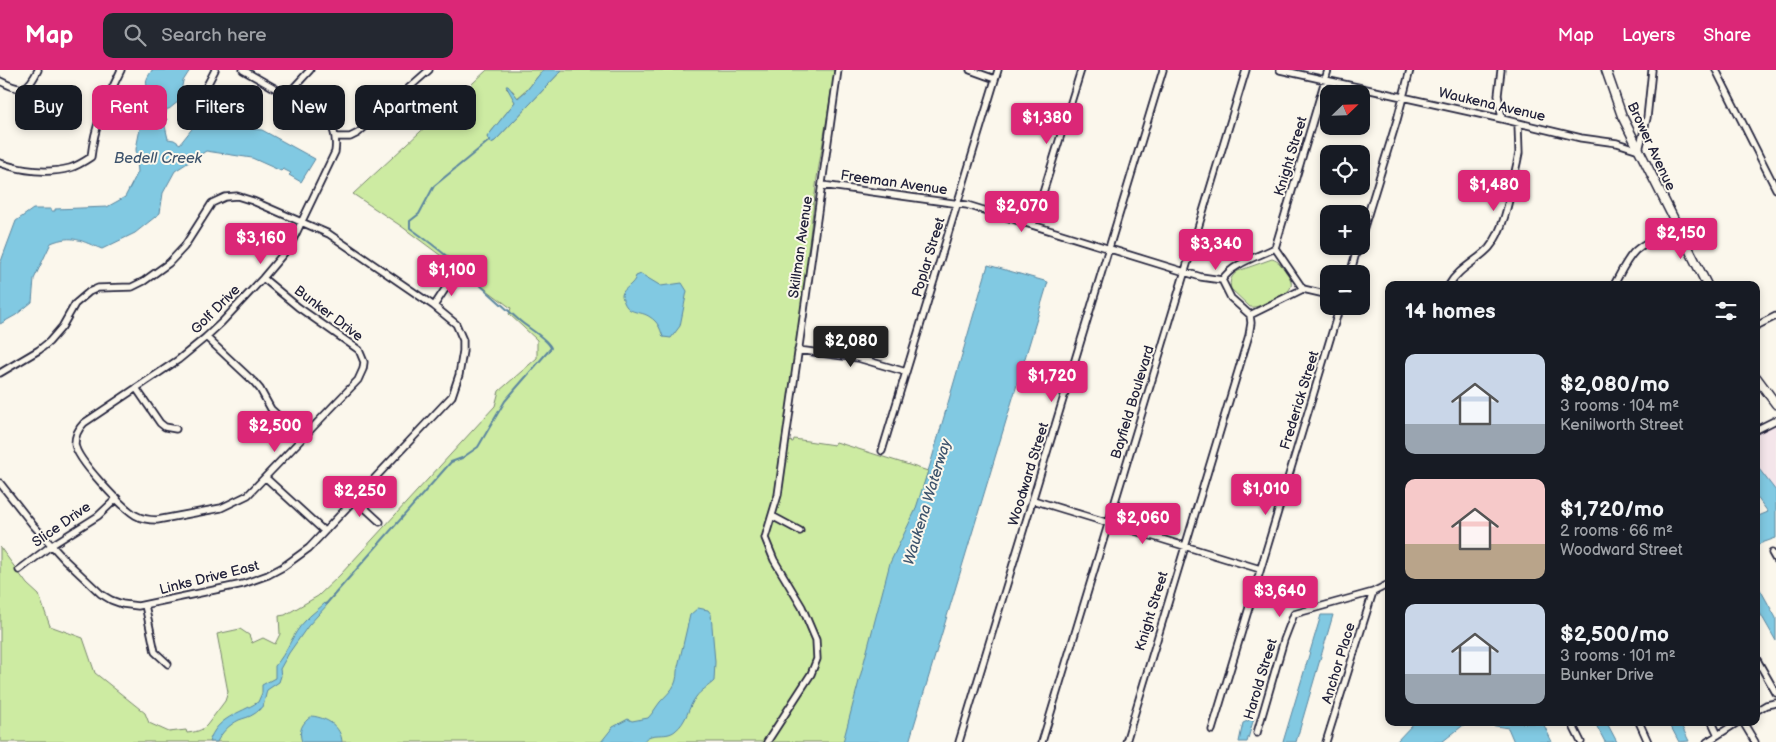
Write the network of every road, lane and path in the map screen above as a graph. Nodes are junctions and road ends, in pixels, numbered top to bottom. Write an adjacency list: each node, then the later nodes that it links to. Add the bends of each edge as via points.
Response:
1 (38, 70): 22 (street, via 30,84 21,89)
2 (121, 70): 32 (street, via 97,124 91,157 72,168 55,170 24,170)
3 (215, 70): 23 (street)
4 (243, 70): 25 (street)
5 (310, 70): 24 (street)
6 (429, 70): 30 (street, via 358,133)
7 (838, 70): 33 (street, Skillman Avenue)
8 (970, 70): 20 (street)
9 (998, 70): 20 (street, Poplar Street)
10 (1081, 70): 38 (street)
11 (1163, 70): 41 (street, Woodward Street)
12 (1246, 70): 42 (street, Bayfield Boulevard)
13 (1280, 70): 21 (street, Waukena Avenue)
14 (1328, 70): 21 (street, Knight Street)
15 (1410, 70): 26 (street)
16 (1501, 70): 27 (street, via 1498,96)
17 (1606, 70): 31 (main road, Brower Avenue, via 1622,116)
18 (1652, 70): 31 (street, via 1647,118)
19 (1716, 70): 34 (street)
20 (995, 80): 35 (street, Poplar Street)
21 (1326, 80): 26 (street, Waukena Avenue); 40 (street, Knight Street)
22 (0, 81)
23 (207, 85)
24 (296, 85)
25 (273, 87)
26 (1403, 97): 27 (street, Waukena Avenue); 36 (street)
27 (1502, 119): 28 (street, Waukena Avenue)
28 (1518, 124): 31 (street, Waukena Avenue); 46 (street, via 1518,163 1498,233 1489,248)
29 (334, 130): 30 (street)
30 (336, 137): 37 (street, Golf Drive, via 332,160)
31 (1639, 150): 39 (main road, Brower Avenue)
32 (0, 163)
33 (822, 185): 35 (street, Freeman Avenue); 57 (street, Skillman Avenue)
34 (1776, 189)
35 (957, 204): 38 (street, Freeman Avenue); 58 (street, Poplar Street)
36 (1370, 206)
37 (303, 222): 44 (street, Golf Drive, via 290,246); 51 (street, Links Drive East, via 329,234); 59 (street, Links Drive East, via 237,196 216,201 169,263 132,287 98,288 89,292 75,304 62,327 48,342)
38 (1033, 225): 41 (street, Freeman Avenue)
39 (1678, 229): 47 (street, via 1634,251); 48 (main road, Brower Avenue)
40 (1276, 248): 45 (street, via 1235,266); 49 (street)
41 (1109, 249): 42 (street, Freeman Avenue); 73 (street, Woodward Street)
42 (1186, 272): 45 (street, Freeman Avenue); 76 (street, Bayfield Boulevard)
43 (453, 277): 51 (street)
44 (263, 278): 56 (street, Golf Drive); 67 (street, Bunker Drive, via 298,308 354,347 363,358 358,380)
45 (1222, 280): 52 (street, via 1231,298)
46 (1452, 281)
47 (1616, 281)
48 (1704, 281)
49 (1303, 289): 50 (street); 52 (street)
50 (1320, 293)
51 (434, 306): 72 (street, Links Drive East, via 456,324 462,340 459,375 452,396)
52 (1250, 315): 80 (street, Knight Street, via 1249,334)
53 (1337, 315): 83 (street, Frederick Street)
54 (1776, 316): 55 (street)
55 (1760, 324)
56 (206, 337): 61 (street, Golf Drive); 67 (street, via 254,382 271,409)
57 (798, 350): 58 (street, via 858,358); 74 (street, Skillman Avenue, via 778,495)
58 (906, 372): 68 (street, Poplar Street)
59 (0, 374)
60 (1760, 382): 62 (main road)
61 (136, 388): 65 (street, via 160,423); 66 (street, Golf Drive, via 84,423)
62 (1776, 404)
63 (1776, 420): 64 (street)
64 (1760, 428)
65 (176, 429)
66 (78, 431): 71 (street, Bunker Drive, via 75,443 81,457)
67 (302, 438): 69 (street, Bunker Drive)
68 (882, 451)
69 (266, 478): 71 (street, Bunker Drive, via 248,496 230,505 157,520 136,516); 77 (street)
70 (0, 482): 79 (street, Links Drive East)
71 (117, 498): 79 (street, Slice Drive, via 89,522)
72 (355, 499): 75 (street); 77 (street, Links Drive East)
73 (1033, 500): 76 (street); 102 (street, Woodward Street)
74 (772, 516): 78 (street); 101 (street, Skillman Avenue, via 765,538 767,545 802,607 816,640 817,659 811,674)
75 (380, 522)
76 (1108, 523): 80 (street); 103 (street, Bayfield Boulevard)
77 (324, 531): 87 (street, Links Drive East, via 298,557 268,575 243,584)
78 (800, 531)
79 (52, 544): 84 (street, Slice Drive); 87 (street, Links Drive East, via 100,594 122,604)
80 (1184, 547): 83 (street); 104 (street, Knight Street)
81 (1772, 553): 82 (street)
82 (1776, 560)
83 (1260, 569): 98 (street, Frederick Street)
84 (19, 570)
85 (1385, 586): 86 (street, Harold Street)
86 (1373, 592): 99 (street, Harold Street, via 1294,614); 105 (street, Anchor Place)
87 (145, 605): 88 (street, via 156,652)
88 (168, 664)
89 (1760, 665): 90 (street)
90 (1776, 693)
91 (1776, 702): 92 (street)
92 (1760, 709)
93 (1573, 726): 106 (street)
94 (1640, 726): 107 (street)
95 (1714, 726): 100 (street)
96 (1732, 726): 100 (street)
97 (1745, 726): 109 (street)
98 (1212, 730)
99 (1256, 733)
100 (1718, 735): 108 (street)
101 (767, 742)
102 (959, 742)
103 (1042, 742)
104 (1126, 742)
105 (1326, 742)
106 (1581, 742)
107 (1648, 742)
108 (1706, 742)
109 (1755, 742)

